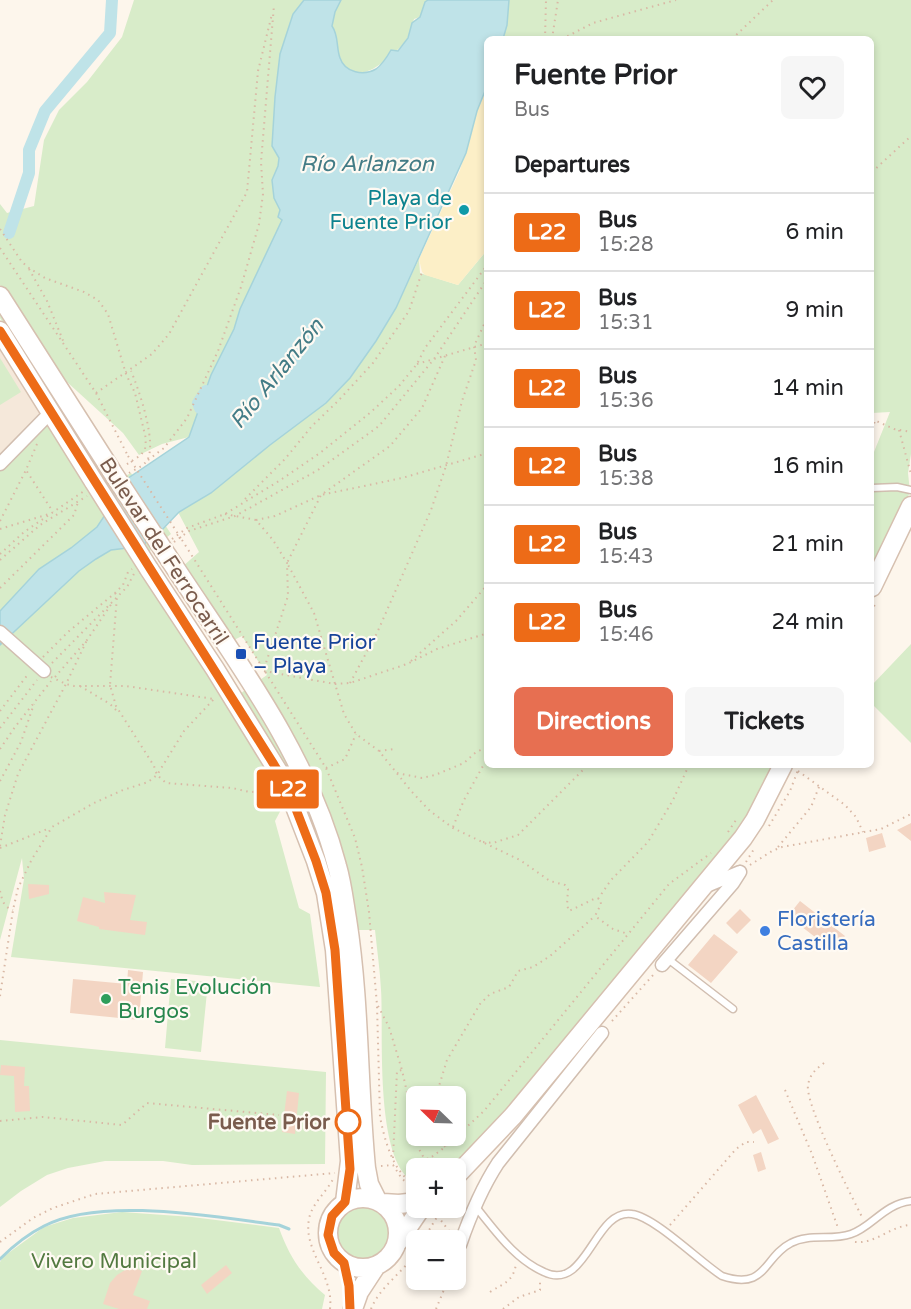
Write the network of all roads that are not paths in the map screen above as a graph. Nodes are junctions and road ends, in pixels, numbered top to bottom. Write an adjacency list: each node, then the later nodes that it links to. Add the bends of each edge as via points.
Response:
1 (0, 296): 17 (main road, Bulevar del Ferrocarril, bridge, via 168,548 286,741 311,790 338,868 351,947 365,1160 369,1184)
2 (0, 331): 3 (main road, Bulevar del Ferrocarril)
3 (50, 413): 4 (street); 19 (main road, Bulevar del Ferrocarril, bridge, via 91,488 278,771 316,861 326,893 335,950 350,1161)
4 (0, 464)
5 (874, 488): 6 (lane)
6 (911, 490)
7 (911, 506): 8 (main road)
8 (874, 582)
9 (0, 632): 10 (street)
10 (42, 669)
11 (788, 768): 12 (main road, via 743,838)
12 (700, 888): 13 (street, via 740,872); 16 (main road, via 513,1116)
13 (665, 962): 14 (lane)
14 (733, 1009)
15 (602, 1033): 21 (street, via 504,1155)
16 (466, 1165)
17 (380, 1201): 19 (main road, via 361,1197); 20 (main road); 24 (main road, via 392,1212 397,1224)
18 (911, 1201): 21 (lane, via 882,1213 852,1234 795,1241 756,1277 738,1279 722,1276 664,1231 632,1214 614,1219 606,1226 577,1266 567,1273 543,1272 505,1242)
19 (345, 1202): 25 (main road, via 332,1216 328,1232 334,1253)
20 (406, 1203)
21 (474, 1206): 23 (street)
22 (412, 1218): 24 (main road)
23 (465, 1230)
24 (396, 1246): 26 (main road)
25 (344, 1263): 26 (main road, via 357,1268); 27 (main road)
26 (376, 1266): 27 (main road)
27 (352, 1309)

